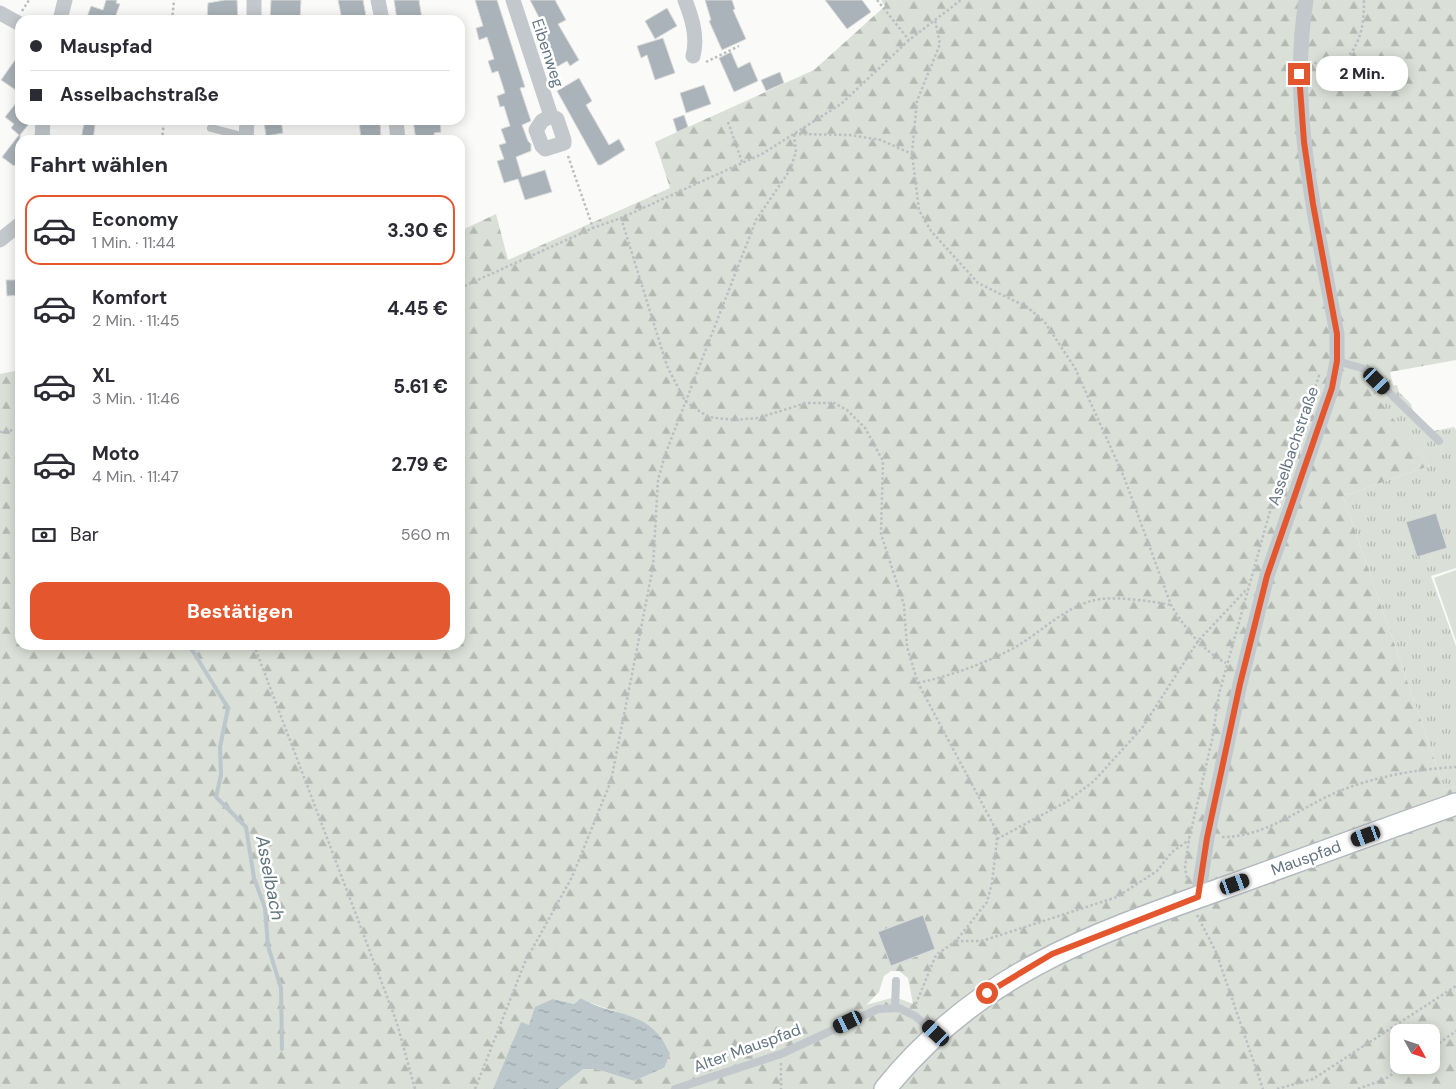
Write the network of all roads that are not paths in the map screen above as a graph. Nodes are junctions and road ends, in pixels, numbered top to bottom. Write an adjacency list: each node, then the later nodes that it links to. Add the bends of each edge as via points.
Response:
1 (65, 0): 8 (street)
2 (254, 0): 9 (street)
3 (378, 0): 10 (street)
4 (513, 0): 13 (street, Eibenweg)
5 (685, 0): 12 (street)
6 (1306, 0): 18 (street, Asselbachstraße, via 1300,63 1304,142 1337,334)
7 (0, 13): 11 (street)
8 (61, 15)
9 (254, 15)
10 (381, 15)
11 (15, 21)
12 (699, 59)
13 (551, 116): 13 (street, Eibenweg, via 536,130 542,146 549,149 564,144 558,119)
14 (211, 128): 15 (lane)
15 (233, 135)
16 (15, 228): 17 (street)
17 (0, 240)
18 (1330, 363): 19 (lane, via 1365,369); 21 (street, Asselbachstraße, via 1332,388 1267,576 1240,684 1207,838)
19 (1439, 441)
20 (1456, 804): 21 (street, Mauspfad)
21 (1198, 897): 24 (street, Mauspfad, via 1052,954 987,993)
22 (896, 981): 23 (lane)
23 (895, 1007): 24 (lane, via 911,1014); 25 (lane, Alter Mauspfad, via 865,1014 781,1054)
24 (936, 1033): 26 (street, Mauspfad)
25 (675, 1089)
26 (885, 1089)

